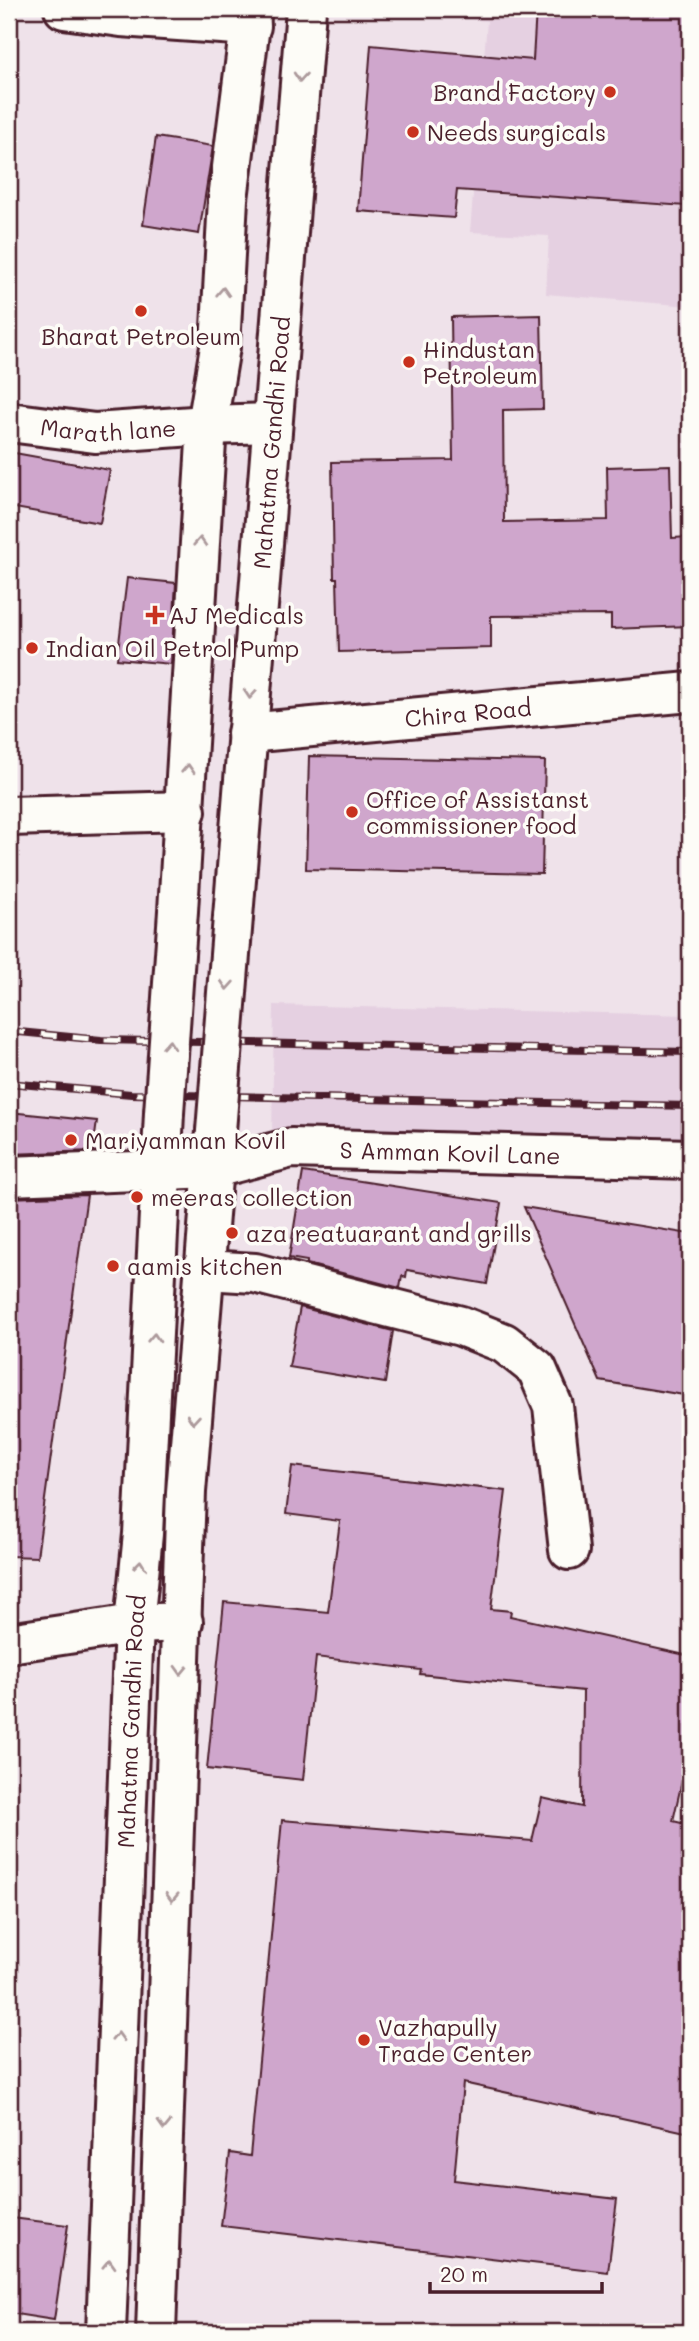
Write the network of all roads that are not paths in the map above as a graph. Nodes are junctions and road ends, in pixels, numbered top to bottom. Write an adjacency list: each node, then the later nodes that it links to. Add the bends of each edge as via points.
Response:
1 (64, 9): 3 (main road, via 121,17)
2 (306, 9): 5 (main road, Mahatma Gandhi Road, one-way to 5)
3 (252, 17): 6 (main road, one-way to 3, via 220,346 228,199)
4 (9, 422): 6 (main road, Marath lane, via 95,433)
5 (271, 423): 6 (main road, Marath lane); 8 (main road, Mahatma Gandhi Road, one-way to 8)
6 (207, 425): 9 (main road, one-way to 6)
7 (690, 692): 8 (main road, Chira Road)
8 (247, 733): 11 (main road, Mahatma Gandhi Road, one-way to 11, bridge)
9 (186, 811): 10 (main road); 13 (main road, Mahatma Gandhi Road, one-way to 9, bridge)
10 (9, 816)
11 (215, 1149): 12 (main road, S Amman Kovil Lane); 13 (main road, S Amman Kovil Lane); 15 (main road, Mahatma Gandhi Road)
12 (690, 1159)
13 (161, 1170): 14 (main road, S Amman Kovil Lane); 18 (main road, Mahatma Gandhi Road, one-way to 13, via 144,1534)
14 (9, 1176)
15 (205, 1270): 16 (main road, via 255,1273 461,1326 505,1343 537,1369 553,1406); 17 (main road, Mahatma Gandhi Road, one-way to 17, via 186,1492)
16 (569, 1550)
17 (183, 1622): 18 (main road); 21 (main road, Mahatma Gandhi Road, one-way to 21)
18 (134, 1624): 19 (main road); 20 (main road, Mahatma Gandhi Road, one-way to 18)
19 (9, 1643)
20 (106, 2332)
21 (156, 2332)

